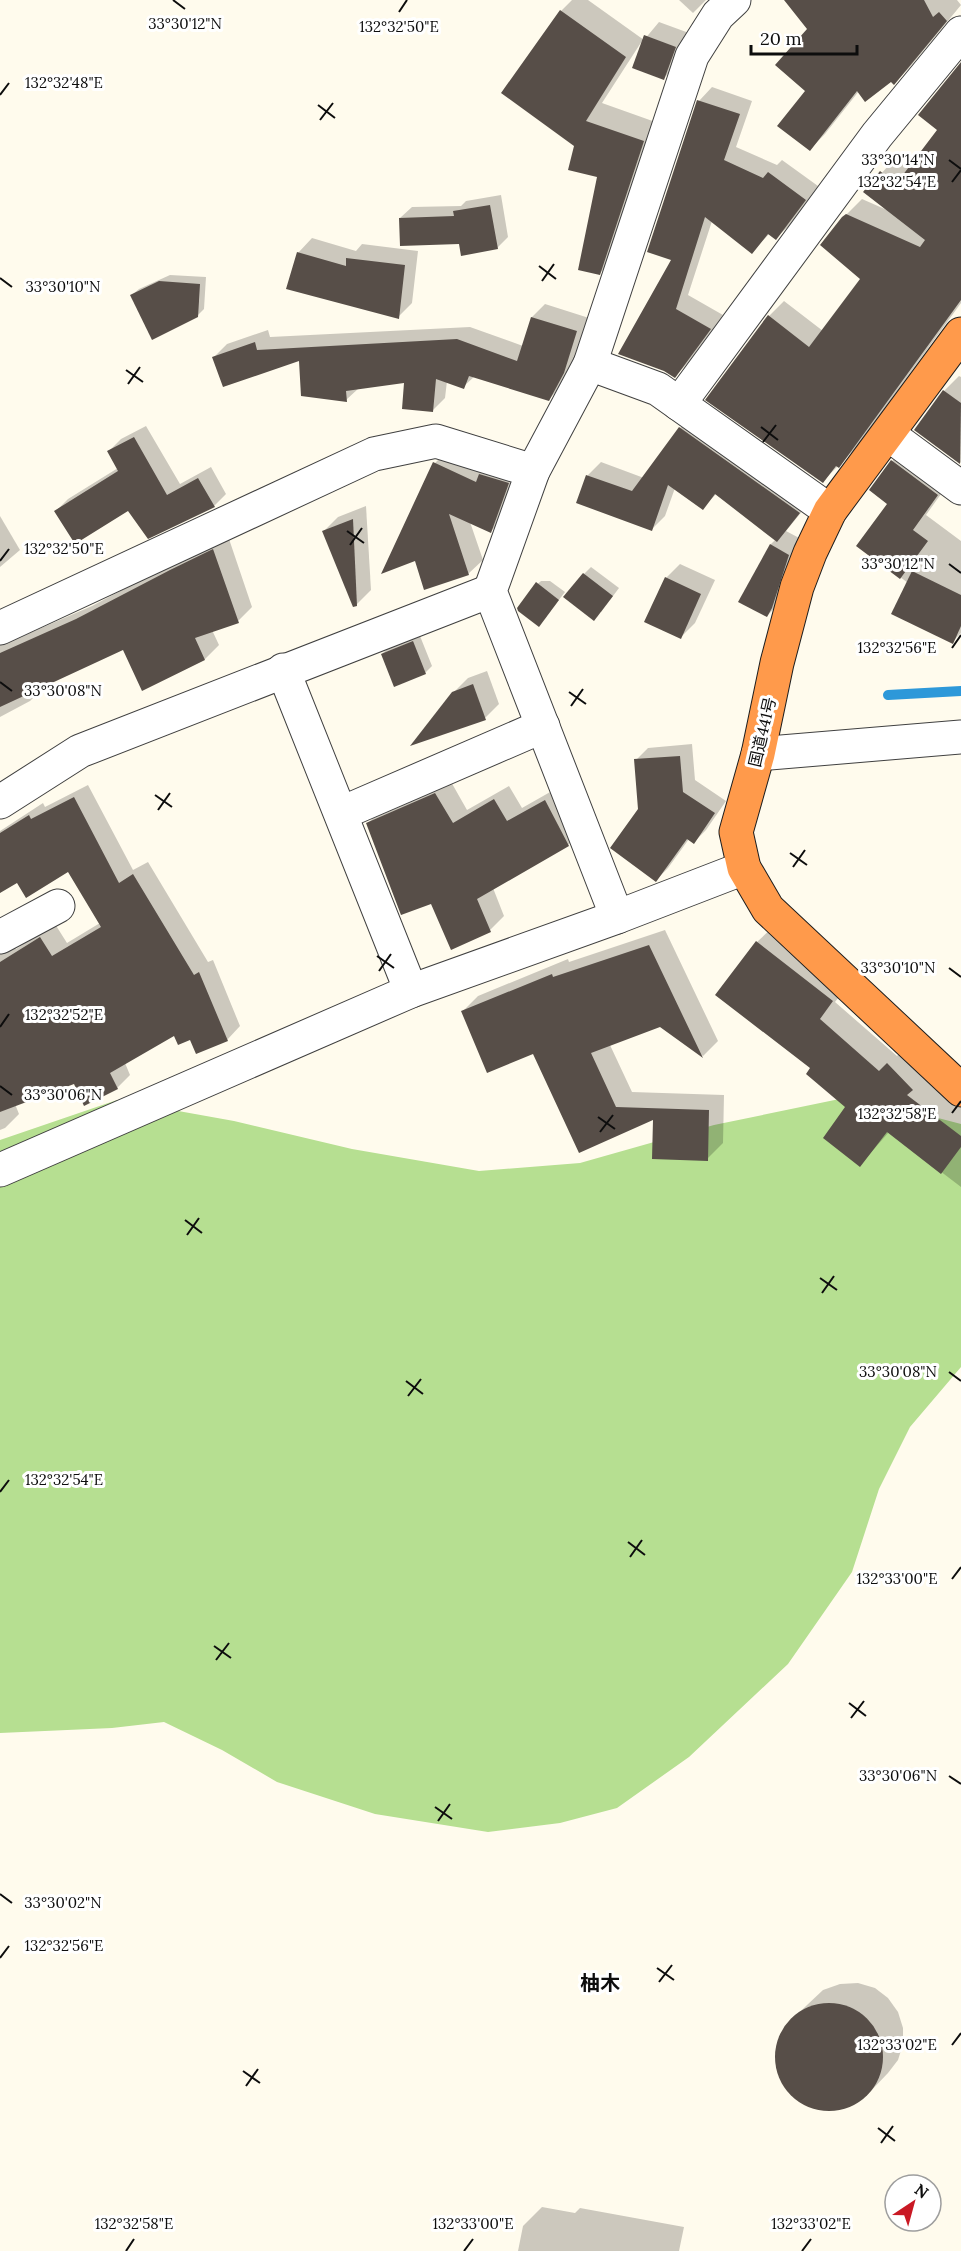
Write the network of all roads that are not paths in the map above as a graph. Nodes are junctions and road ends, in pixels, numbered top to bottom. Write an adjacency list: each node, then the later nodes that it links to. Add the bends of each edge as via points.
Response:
1 (734, 0): 4 (street, via 718,15 692,56)
2 (961, 33): 5 (street, via 877,135)
3 (961, 334): 6 (highway, 国道441号)
4 (591, 364): 5 (street, via 658,389); 7 (street)
5 (679, 404): 9 (street)
6 (888, 434): 8 (street); 9 (highway, 国道441号)
7 (533, 471): 10 (street); 11 (street, via 436,441 374,454)
8 (961, 488)
9 (831, 511): 15 (highway, 国道441号, via 797,587)
10 (490, 591): 12 (street); 13 (street)
11 (0, 628)
12 (283, 670): 16 (street, via 80,752); 17 (street)
13 (543, 726): 17 (street); 20 (street)
14 (961, 737): 15 (street)
15 (758, 754): 18 (highway, 国道441号, via 736,832)
16 (0, 802)
17 (342, 813): 22 (street)
18 (744, 868): 20 (street); 23 (highway, 国道441号, via 768,909)
19 (58, 906): 21 (street)
20 (617, 917): 22 (street)
21 (0, 937)
22 (411, 991): 24 (street)
23 (961, 1090)
24 (0, 1170)

